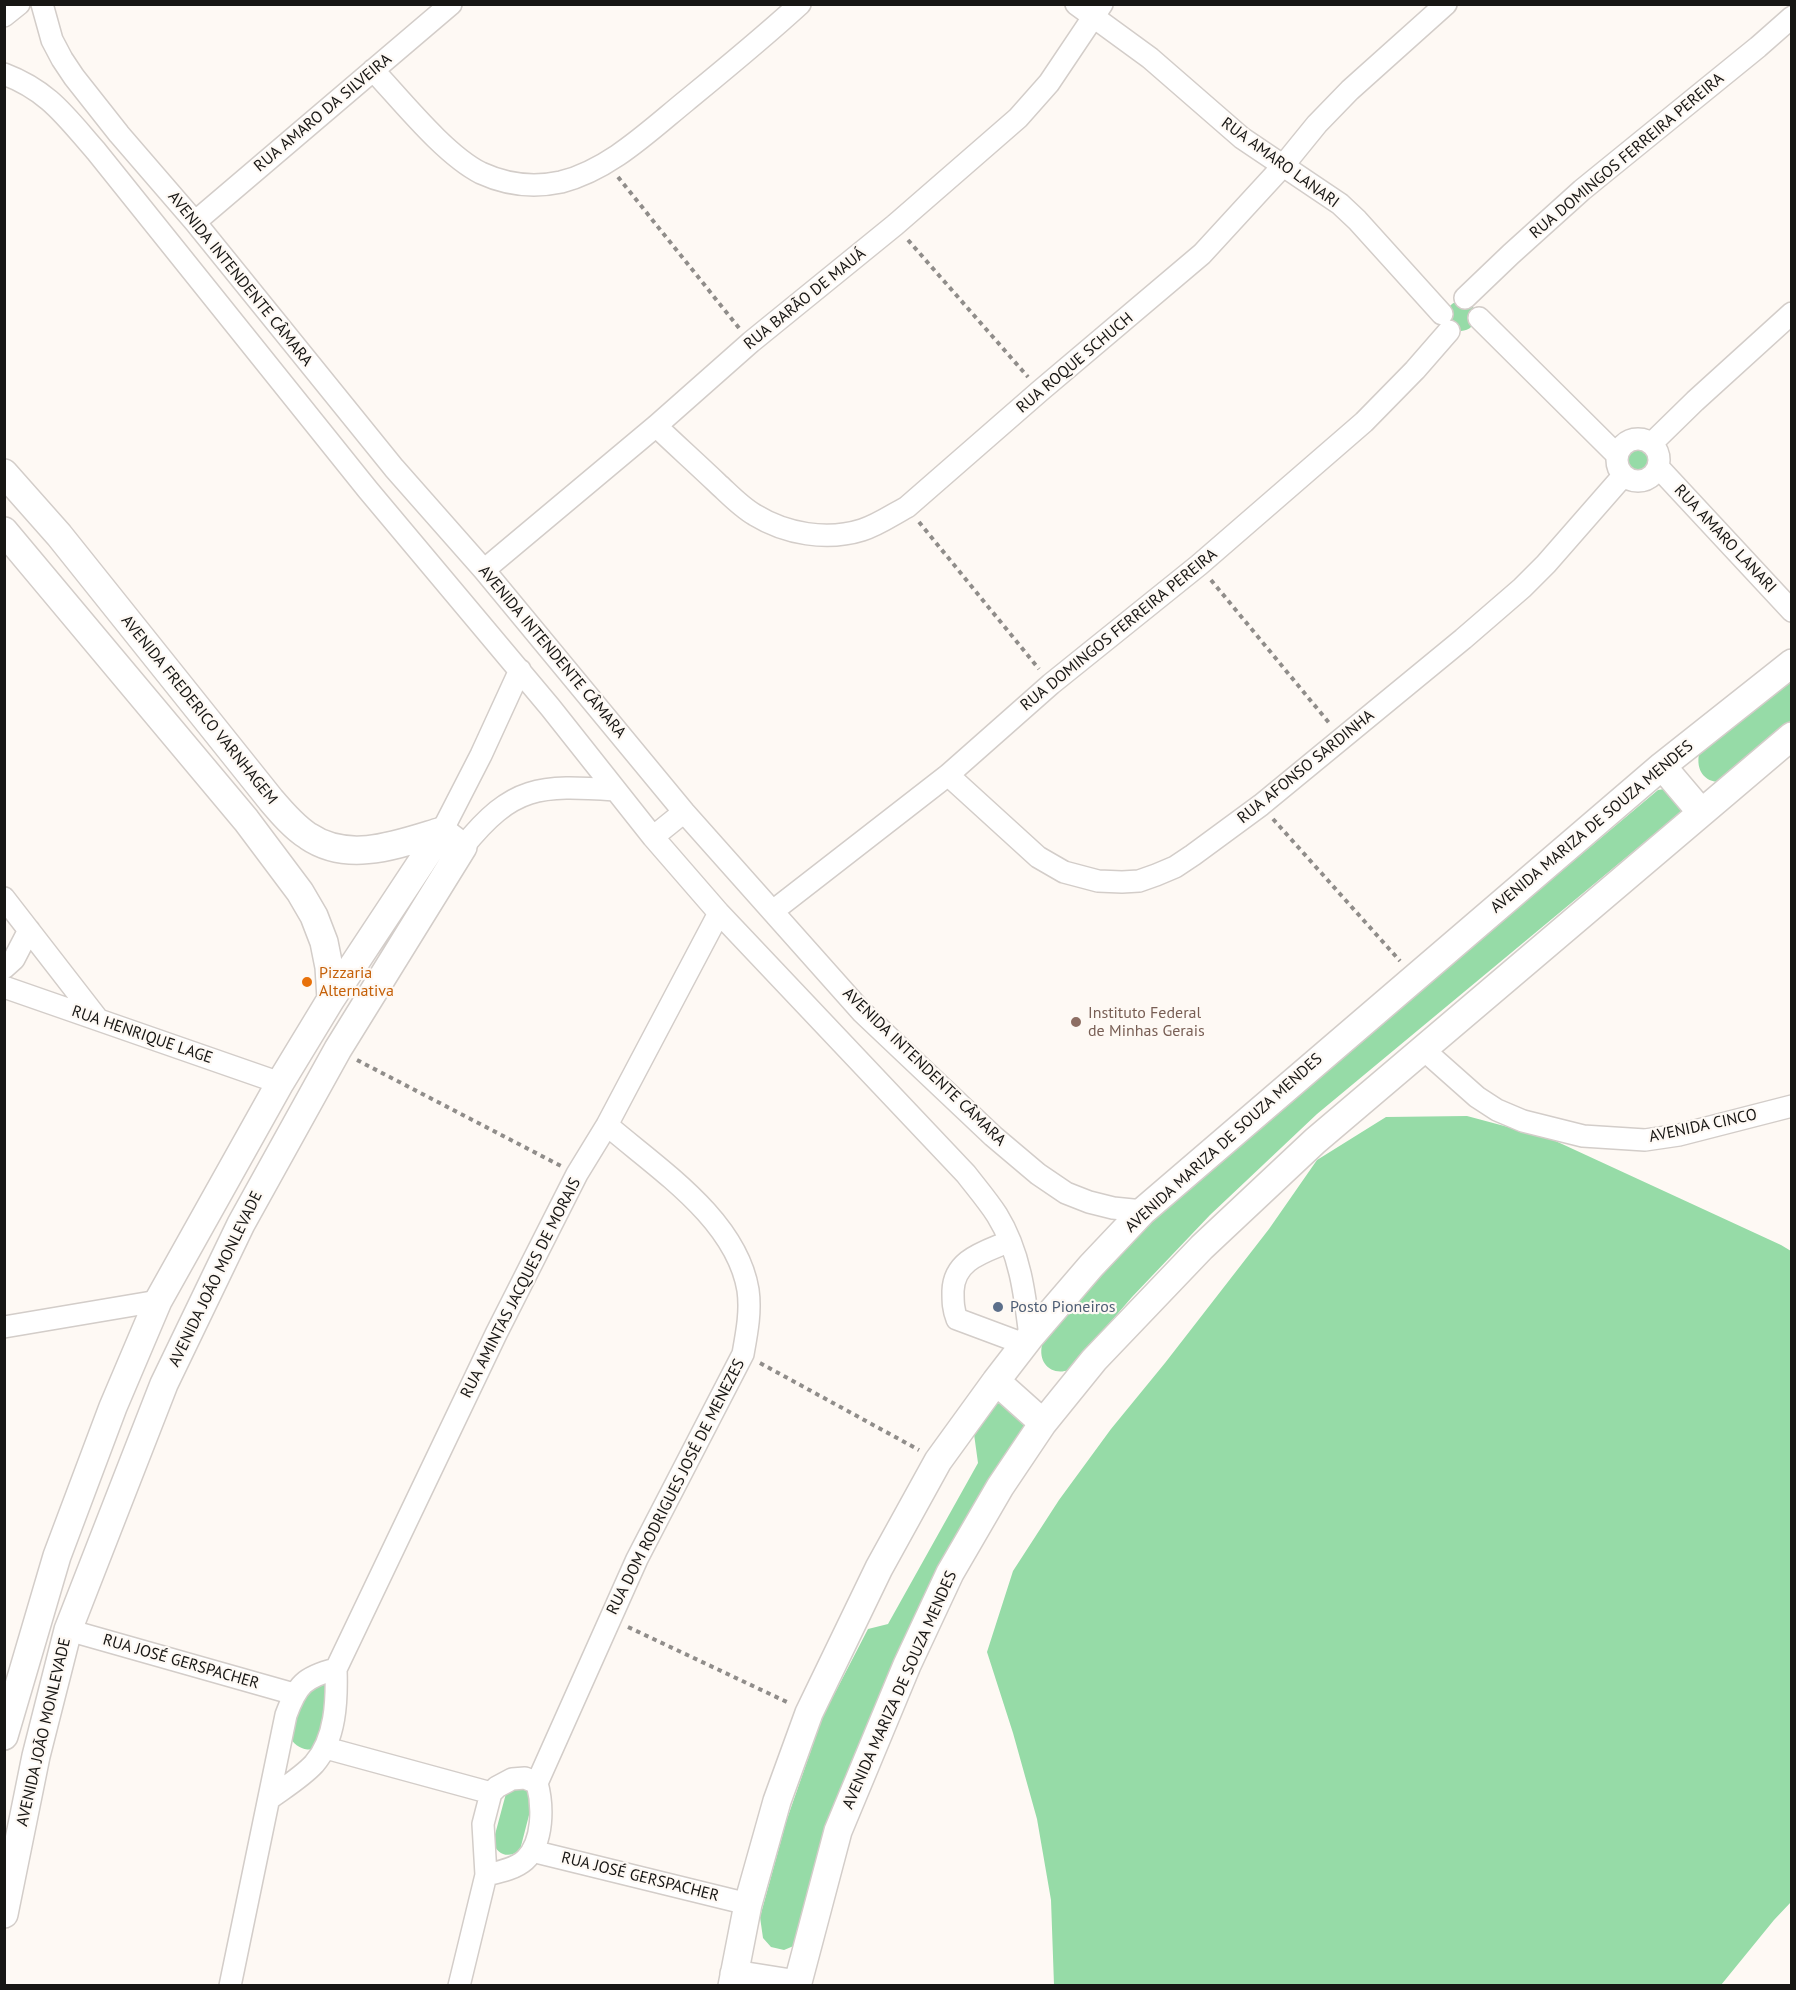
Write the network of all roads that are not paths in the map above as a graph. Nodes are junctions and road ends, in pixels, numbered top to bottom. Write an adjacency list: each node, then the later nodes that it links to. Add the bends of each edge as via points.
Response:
1 (19, 4): 8 (street)
2 (42, 4): 12 (street, AVENIDA INTENDENTE CÂMARA, via 62,59)
3 (451, 4): 10 (street, RUA AMARO DA SILVEIRA)
4 (800, 4): 10 (street, via 607,162 562,182 517,184 495,179 467,164 444,146)
5 (1076, 4): 7 (street, RUA AMARO LANARI)
6 (1446, 4): 14 (street, RUA ROQUE SCHUCH, via 1350,90)
7 (1098, 11): 14 (street, RUA AMARO LANARI, via 1222,122); 20 (street, RUA BARÃO DE MAUÁ, via 1049,83 1018,118)
8 (4, 16)
9 (1791, 17): 16 (street, RUA DOMINGOS FERREIRA PEREIRA, via 1547,220)
10 (373, 70): 15 (street, RUA AMARO DA SILVEIRA)
11 (4, 74): 13 (street, AVENIDA INTENDENTE CÂMARA, via 36,88 53,102)
12 (119, 134): 13 (street); 15 (street, AVENIDA INTENDENTE CÂMARA)
13 (96, 151): 27 (street, AVENIDA INTENDENTE CÂMARA)
14 (1282, 167): 19 (street, RUA AMARO LANARI, via 1357,220); 20 (street, RUA ROQUE SCHUCH, via 1202,254 907,507 863,530 815,535 774,525 754,515)
15 (195, 222): 24 (street, AVENIDA INTENDENTE CÂMARA)
16 (1465, 298): 18 (street, via 1475,306); 19 (street, via 1450,301 1445,307)
17 (1791, 313): 21 (street)
18 (1479, 318): 19 (street, via 1468,333 1456,334); 22 (street)
19 (1446, 322): 35 (street, RUA DOMINGOS FERREIRA PEREIRA, via 1415,370 1364,422)
20 (656, 426): 29 (street, RUA BARÃO DE MAUÁ)
21 (1652, 444): 22 (street, via 1634,439 1622,446); 23 (street, via 1658,454)
22 (1617, 455): 26 (street, via 1617,466)
23 (1658, 467): 26 (street, via 1643,481); 30 (street, RUA AMARO LANARI)
24 (394, 468): 27 (street); 29 (street, AVENIDA INTENDENTE CÂMARA)
25 (4, 472): 37 (main road, AVENIDA FREDERICO VARNHAGEM)
26 (1623, 476): 35 (street, RUA AFONSO SARDINHA, via 1522,588 1261,805 1175,867 1122,882 1098,881 1064,872 1038,857)
27 (368, 490): 32 (street, AVENIDA INTENDENTE CÂMARA)
28 (4, 531): 40 (main road, AVENIDA FREDERICO VARNHAGEM)
29 (484, 570): 38 (street, AVENIDA INTENDENTE CÂMARA)
30 (1791, 611)
31 (1791, 663): 34 (main road, AVENIDA MARIZA DE SOUZA MENDES)
32 (520, 670): 36 (street, AVENIDA INTENDENTE CÂMARA); 42 (street, AVENIDA JOÃO MONLEVADE, via 482,755)
33 (1791, 736): 39 (main road, AVENIDA MARIZA DE SOUZA MENDES)
34 (1662, 766): 39 (main road); 58 (main road, AVENIDA MARIZA DE SOUZA MENDES)
35 (948, 775): 44 (street, RUA DOMINGOS FERREIRA PEREIRA)
36 (615, 790): 41 (street, AVENIDA INTENDENTE CÂMARA); 42 (street, AVENIDA JOÃO MONLEVADE, via 545,789 517,797 481,825)
37 (271, 800): 40 (main road); 42 (main road, AVENIDA FREDERICO VARNHAGEM, via 308,836 339,848 364,850)
38 (684, 812): 41 (street); 44 (street, AVENIDA INTENDENTE CÂMARA)
39 (1701, 812): 53 (main road, AVENIDA MARIZA DE SOUZA MENDES)
40 (246, 820): 49 (main road, AVENIDA FREDERICO VARNHAGEM, via 314,916 324,942)
41 (653, 837): 45 (street, AVENIDA INTENDENTE CÂMARA)
42 (452, 839): 49 (main road, AVENIDA JOÃO MONLEVADE); 59 (main road, AVENIDA JOÃO MONLEVADE)
43 (4, 898): 46 (street)
44 (773, 911): 50 (street, AVENIDA INTENDENTE CÂMARA)
45 (719, 913): 52 (street, AVENIDA INTENDENTE CÂMARA); 56 (street, RUA AMINTAS JACQUES DE MORAIS)
46 (29, 930): 47 (street, via 14,959); 51 (street)
47 (4, 968)
48 (4, 987): 51 (street, RUA HENRIQUE LAGE)
49 (331, 999): 54 (main road, AVENIDA JOÃO MONLEVADE)
50 (862, 1012): 52 (street); 58 (street, AVENIDA INTENDENTE CÂMARA, via 1038,1174 1066,1193 1089,1202)
51 (97, 1018): 54 (street, RUA HENRIQUE LAGE)
52 (835, 1036): 60 (street, AVENIDA INTENDENTE CÂMARA, via 966,1174 997,1215)
53 (1424, 1050): 55 (street, AVENIDA CINCO, via 1497,1110 1523,1121 1583,1136 1646,1140); 65 (main road, AVENIDA MARIZA DE SOUZA MENDES, via 1316,1141 1202,1247 1094,1360)
54 (280, 1083): 57 (main road, AVENIDA JOÃO MONLEVADE)
55 (1791, 1106)
56 (607, 1125): 67 (street, RUA AMINTAS JACQUES DE MORAIS, via 496,1334); 73 (street, RUA DOM RODRIGUES JOSÉ DE MENEZES, via 695,1200 735,1249 749,1299 748,1326 743,1354 637,1559)
57 (213, 1203): 59 (main road, via 224,1221); 61 (main road, AVENIDA JOÃO MONLEVADE)
58 (1143, 1211): 63 (main road, AVENIDA MARIZA DE SOUZA MENDES)
59 (241, 1224): 66 (main road, AVENIDA JOÃO MONLEVADE, via 164,1384)
60 (1010, 1241): 63 (street, AVENIDA INTENDENTE CÂMARA, via 1024,1291); 63 (street, via 972,1258 960,1268 953,1309 957,1319)
61 (159, 1301): 62 (street); 69 (main road, AVENIDA JOÃO MONLEVADE, via 113,1407 57,1556)
62 (4, 1327)
63 (1027, 1341): 64 (main road, AVENIDA MARIZA DE SOUZA MENDES)
64 (996, 1381): 65 (main road); 78 (main road, AVENIDA MARIZA DE SOUZA MENDES, via 938,1461 879,1568 809,1713 777,1801)
65 (1043, 1423): 81 (main road, AVENIDA MARIZA DE SOUZA MENDES, via 950,1573 907,1665 838,1831)
66 (68, 1630): 68 (street, RUA JOSÉ GERSPACHER); 72 (main road, AVENIDA JOÃO MONLEVADE)
67 (336, 1669): 68 (street, via 310,1678); 71 (street, RUA AMINTAS JACQUES DE MORAIS, via 336,1704)
68 (294, 1694): 75 (street, via 281,1734)
69 (4, 1736)
70 (4, 1744): 72 (main road)
71 (326, 1748): 74 (street); 75 (street, RUA AMINTAS JACQUES DE MORAIS, via 314,1764)
72 (36, 1756): 79 (main road, AVENIDA JOÃO MONLEVADE)
73 (537, 1783): 74 (street, via 525,1778 512,1779); 76 (street, RUA DOM RODRIGUES JOSÉ DE MENEZES, via 540,1814)
74 (491, 1793): 77 (street, via 483,1824)
75 (269, 1800): 82 (street)
76 (532, 1851): 77 (street, via 517,1865); 78 (street, RUA JOSÉ GERSPACHER)
77 (486, 1875): 83 (street)
78 (748, 1904): 80 (main road, AVENIDA MARIZA DE SOUZA MENDES)
79 (4, 1914)
80 (733, 1980): 81 (main road)
81 (797, 1985)
82 (230, 1986)
83 (459, 1986)

